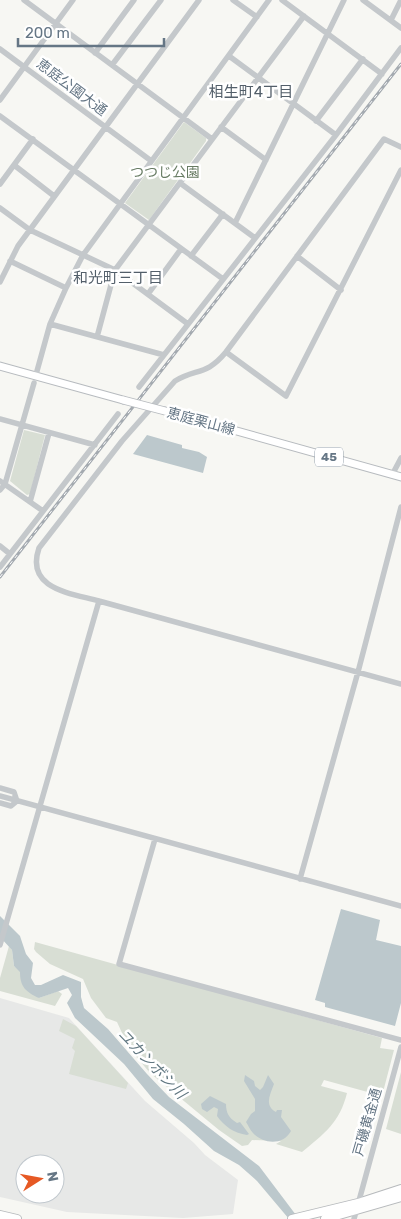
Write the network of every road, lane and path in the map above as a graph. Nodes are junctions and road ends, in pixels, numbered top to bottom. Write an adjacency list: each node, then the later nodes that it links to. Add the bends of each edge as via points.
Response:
1 (24, 0): 15 (street)
2 (73, 0): 15 (street)
3 (134, 0): 20 (street)
4 (161, 0): 23 (street)
5 (200, 0): 27 (street)
6 (233, 0): 13 (street)
7 (269, 0): 13 (street)
8 (282, 0): 12 (street)
9 (344, 0): 17 (street)
10 (363, 0): 14 (street)
11 (401, 0): 14 (street)
12 (304, 16): 17 (street); 26 (street)
13 (257, 17): 21 (street)
14 (391, 20): 16 (street)
15 (55, 24): 20 (street); 24 (street)
16 (401, 28)
17 (328, 34): 22 (street); 29 (street)
18 (401, 48): 25 (street)
19 (0, 49): 24 (street, 恵庭公園大通)
20 (95, 53): 23 (street)
21 (229, 56): 26 (street); 31 (street)
22 (363, 59): 25 (street); 32 (street)
23 (112, 65): 27 (street)
24 (24, 67): 28 (street); 33 (street, 恵庭公園大通)
25 (382, 74): 35 (street)
26 (258, 77): 29 (street); 34 (street)
27 (137, 83): 31 (street); 33 (street)
28 (0, 100)
29 (294, 104): 32 (street); 40 (street)
30 (0, 116): 36 (street)
31 (184, 117): 37 (street); 39 (street)
32 (316, 121): 35 (street)
33 (105, 127): 39 (street, 恵庭公園大通); 42 (street)
34 (221, 128): 37 (street); 40 (street)
35 (336, 135): 53 (street)
36 (33, 139): 41 (street); 42 (street)
37 (212, 139): 44 (street)
38 (401, 147): 57 (street, via 384,139)
39 (150, 160): 47 (street)
40 (266, 160): 50 (street)
41 (14, 165): 45 (street); 46 (street)
42 (73, 170): 46 (street); 47 (street)
43 (401, 170): 63 (street)
44 (180, 182): 49 (street); 51 (street)
45 (0, 184)
46 (54, 196): 52 (street)
47 (120, 204): 51 (street); 55 (street)
48 (0, 208): 52 (street)
49 (222, 214): 50 (street); 56 (street)
50 (235, 223): 53 (street)
51 (149, 225): 54 (street); 59 (street)
52 (30, 230): 55 (street); 58 (street)
53 (255, 238): 60 (street)
54 (181, 249): 56 (street); 64 (street)
55 (82, 255): 59 (street); 62 (street)
56 (191, 256): 60 (street)
57 (297, 256): 63 (street); 68 (street)
58 (10, 261): 61 (street); 62 (street)
59 (116, 270): 64 (street); 67 (street)
60 (224, 279): 66 (street)
61 (0, 282)
62 (66, 288): 65 (street)
63 (341, 290): 68 (street, via 286,396)
64 (148, 294): 66 (street)
65 (50, 324): 67 (street); 71 (street)
66 (188, 324): 69 (street)
67 (97, 337): 69 (street)
68 (226, 352): 90 (street, via 212,367 175,381 122,441 39,548 36,562 44,582 52,588)
69 (164, 355): 73 (street)
70 (0, 366): 80 (main road, 恵庭栗山線 / 45, bridge)
71 (37, 371)
72 (34, 383): 76 (street)
73 (139, 387)
74 (118, 414): 78 (street)
75 (0, 420): 76 (street)
76 (22, 426): 77 (street); 82 (street)
77 (49, 432): 78 (street); 84 (street)
78 (95, 445): 86 (street)
79 (401, 458): 80 (street)
80 (392, 475): 81 (main road, 恵庭栗山線 / 45)
81 (401, 477)
82 (2, 483): 83 (street); 84 (street)
83 (0, 490)
84 (30, 502): 86 (street)
85 (401, 507): 91 (street)
86 (43, 512): 88 (street)
87 (0, 546): 88 (street)
88 (10, 554): 89 (street)
89 (0, 567)
90 (98, 601): 91 (street); 97 (street)
91 (358, 672): 92 (street); 99 (street)
92 (401, 684)
93 (0, 788): 95 (street, via 14,792)
94 (0, 796): 95 (street)
95 (17, 801): 96 (street, via 11,806); 97 (street)
96 (0, 803)
97 (40, 807): 98 (street); 101 (street)
98 (155, 839): 99 (street); 102 (street, via 119,964)
99 (300, 879): 100 (street)
100 (401, 906)
101 (0, 945)
102 (401, 1040)
103 (401, 1047): 106 (street, 戸磯黄金通)
104 (401, 1189): 106 (highway)
105 (401, 1196): 106 (highway)
106 (357, 1206): 109 (highway); 110 (highway); 111 (street, 戸磯黄金通)
107 (0, 1215): 108 (highway)
108 (17, 1219)
109 (292, 1219)
110 (324, 1219)
111 (354, 1219)

